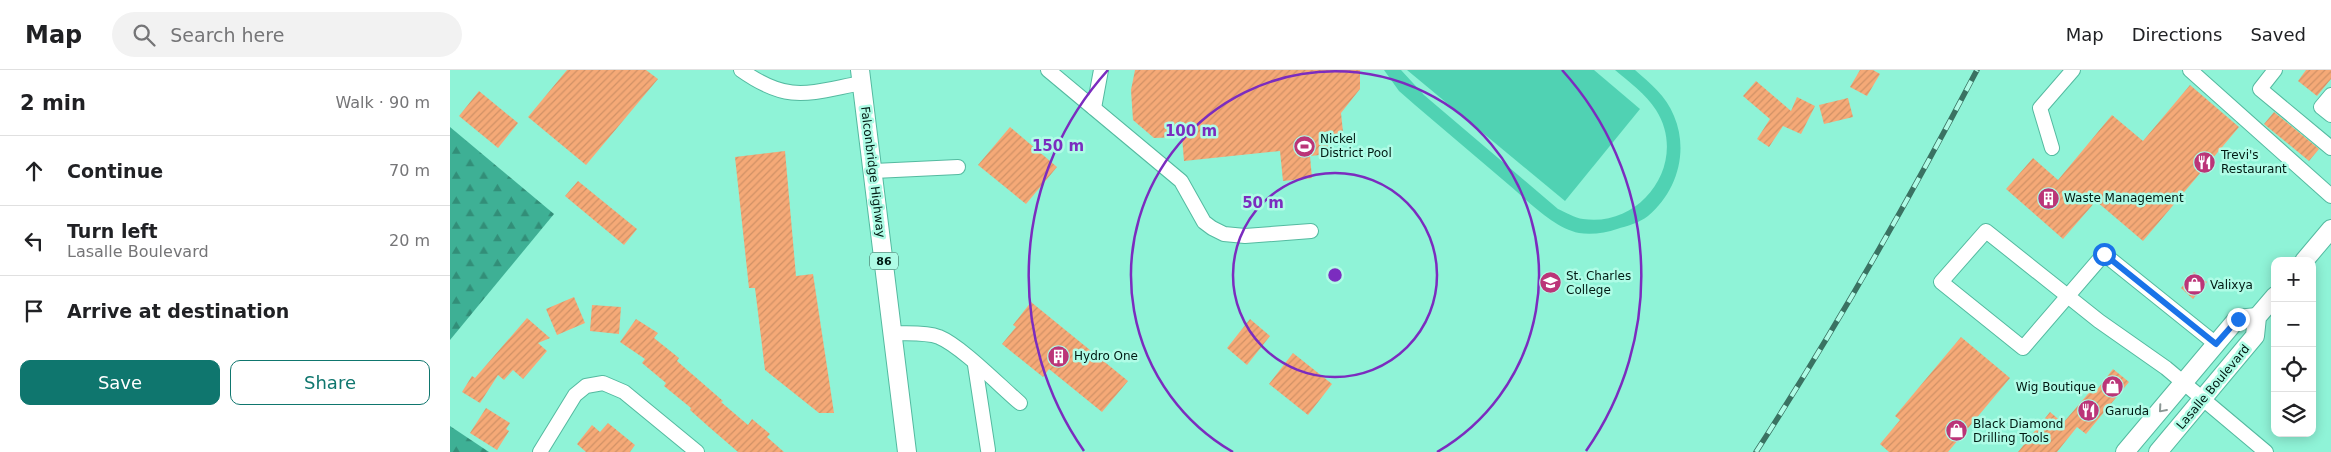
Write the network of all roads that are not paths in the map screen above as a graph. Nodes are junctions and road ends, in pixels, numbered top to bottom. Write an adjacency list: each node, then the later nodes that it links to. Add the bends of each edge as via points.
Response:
1 (741, 70): 7 (street, via 771,88 801,95)
2 (1048, 70): 9 (street)
3 (1101, 70): 9 (street)
4 (2073, 70): 11 (street, via 2040,108)
5 (2190, 70): 15 (street)
6 (2275, 70): 12 (street, via 2260,89)
7 (861, 76): 14 (main road, Falconbridge Highway / 86)
8 (2331, 95): 10 (street, via 2321,107)
9 (1094, 108): 17 (street, via 1181,181 1204,222 1212,228 1224,234 1245,236)
10 (2331, 115)
11 (2052, 148)
12 (2331, 148)
13 (958, 167): 14 (street)
14 (874, 172): 22 (main road, Falconbridge Highway / 86)
15 (2331, 196)
16 (2331, 229): 18 (main road)
17 (1311, 231)
18 (2307, 257)
19 (2069, 296): 19 (street, via 1986,231 1941,282 2023,348); 23 (street, via 2104,254); 25 (street)
20 (2271, 301): 21 (main road, Lasalle Boulevard)
21 (2257, 317): 23 (main road, Lasalle Boulevard, via 2238,319); 26 (main road, Lasalle Boulevard, via 2255,336)
22 (893, 333): 24 (street, via 940,337); 31 (main road, Falconbridge Highway / 86)
23 (2216, 344): 25 (main road, Lasalle Boulevard)
24 (975, 365): 27 (street); 28 (street)
25 (2184, 382): 26 (street); 32 (main road, Lasalle Boulevard, one-way to 32)
26 (2204, 399): 33 (main road, Lasalle Boulevard); 34 (street)
27 (1020, 403)
28 (988, 450)
29 (540, 452): 30 (street, via 575,395 586,386 604,383 624,392)
30 (697, 452)
31 (907, 452)
32 (2125, 452)
33 (2158, 452)
34 (2266, 452)

